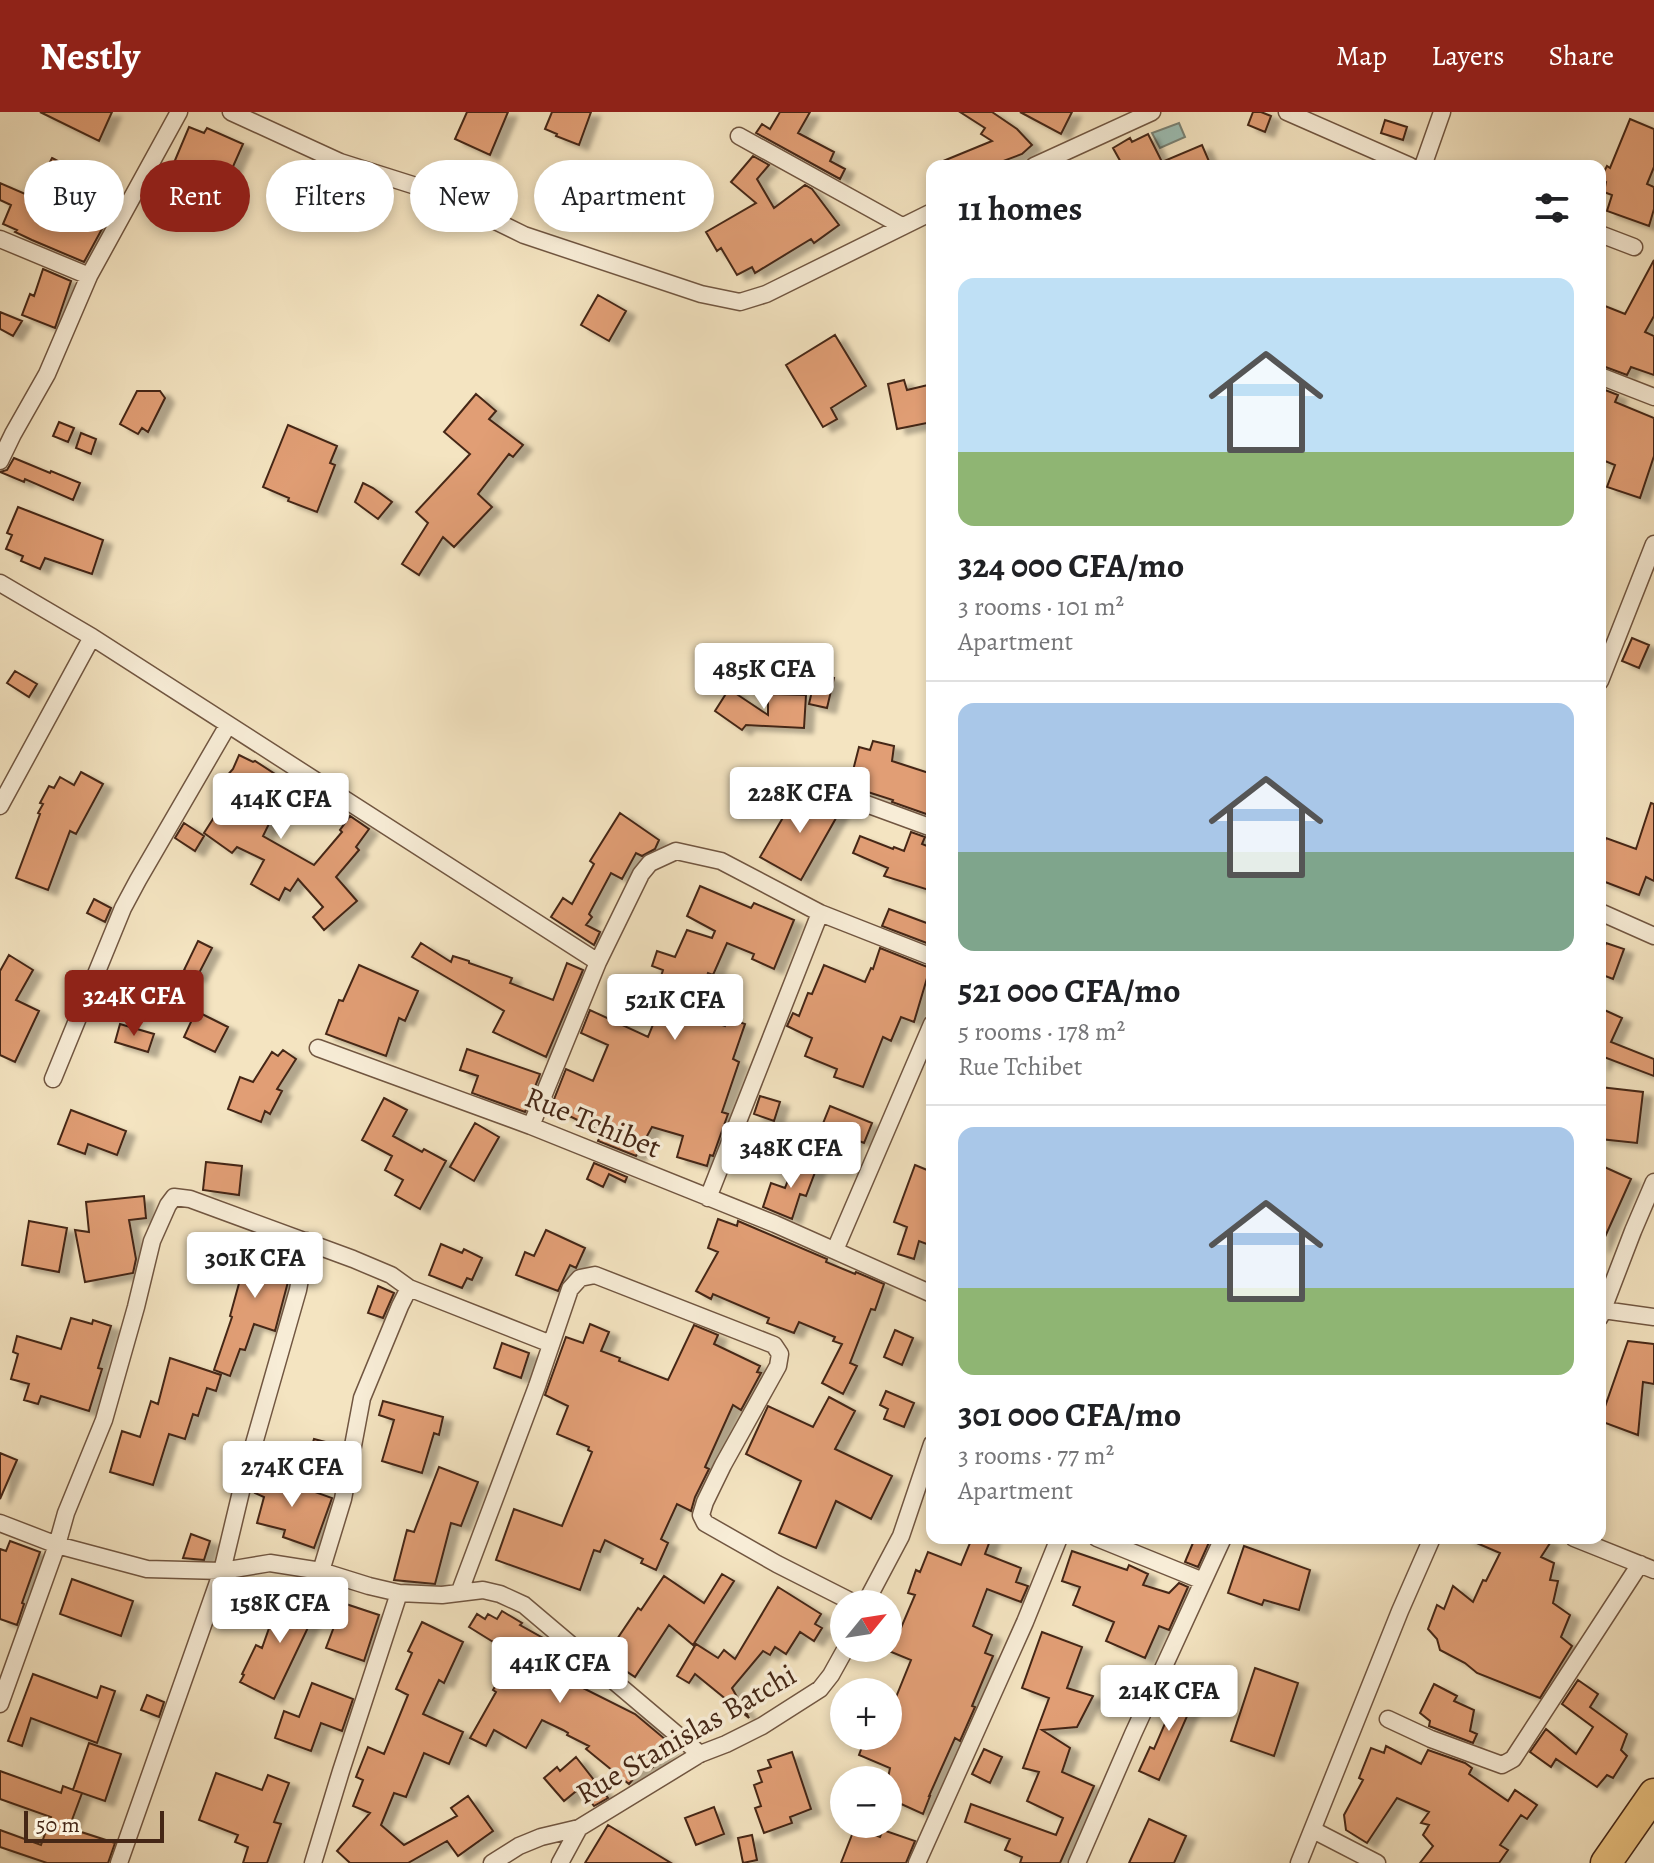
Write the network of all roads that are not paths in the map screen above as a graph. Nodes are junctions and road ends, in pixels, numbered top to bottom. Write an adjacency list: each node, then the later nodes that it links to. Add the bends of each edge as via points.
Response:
1 (179, 112): 15 (street)
2 (231, 112): 11 (street, via 340,162 438,193 524,235 740,302)
3 (1152, 112): 7 (street)
4 (1287, 112): 8 (street)
5 (1442, 112): 9 (street)
6 (739, 136): 11 (street)
7 (1047, 160)
8 (1396, 160)
9 (1425, 160)
10 (926, 215): 11 (street)
11 (902, 226)
12 (1606, 236): 14 (street)
13 (0, 239): 15 (street)
14 (1634, 247)
15 (89, 276): 18 (street, via 47,374)
16 (1606, 378): 17 (street)
17 (1654, 397)
18 (7, 430): 19 (street)
19 (0, 461)
20 (1654, 544): 23 (street)
21 (0, 583): 22 (street)
22 (92, 637): 24 (street); 26 (street)
23 (1606, 666)
24 (228, 725): 32 (street); 35 (street, via 123,908)
25 (839, 794): 27 (street)
26 (0, 806)
27 (926, 826)
28 (820, 913): 31 (street); 32 (street, via 721,861 676,851 650,863 641,874); 38 (street)
29 (1606, 915): 30 (street)
30 (1654, 936)
31 (926, 955)
32 (598, 962): 36 (street)
33 (926, 1038): 40 (street)
34 (318, 1048): 36 (street, Rue Tchibet)
35 (53, 1079)
36 (531, 1126): 38 (street, Rue Tchibet)
37 (1654, 1182): 43 (street)
38 (708, 1198): 40 (street, Rue Tchibet)
39 (307, 1241): 41 (street, via 391,1275); 54 (street, via 190,1199 171,1200 152,1241 104,1420); 56 (street)
40 (835, 1250): 42 (street, Rue Tchibet)
41 (409, 1288): 46 (street); 57 (street, via 362,1398 343,1499)
42 (926, 1291)
43 (1606, 1303)
44 (1606, 1314): 45 (street)
45 (1654, 1317)
46 (551, 1344): 60 (street); 61 (street, via 570,1289 580,1278 595,1275 774,1345 780,1354 778,1366 701,1515 705,1523)
47 (926, 1476): 59 (street)
48 (0, 1523): 54 (street)
49 (1057, 1544): 75 (street)
50 (1112, 1544): 58 (street)
51 (1220, 1544): 58 (street)
52 (1429, 1544): 69 (street)
53 (1589, 1544): 55 (street)
54 (57, 1545): 56 (street, via 147,1569); 64 (street)
55 (1647, 1567): 65 (street, via 1509,1762 1502,1765)
56 (222, 1571): 57 (street, via 270,1563); 71 (street)
57 (321, 1571): 62 (street)
58 (1203, 1581): 76 (street)
59 (872, 1590)
60 (460, 1591): 62 (street); 66 (street, via 483,1590 524,1605)
61 (830, 1591)
62 (399, 1593): 72 (street)
63 (838, 1662): 66 (street, Rue Stanislas Batchi, via 820,1689 762,1726)
64 (0, 1704)
65 (1388, 1719)
66 (700, 1754): 68 (street, Rue Stanislas Batchi)
67 (1654, 1794): 70 (highway)
68 (579, 1828): 73 (street, Rue Stanislas Batchi, via 541,1837); 74 (street, Rue Stanislas Batchi)
69 (1313, 1830): 77 (street); 78 (street)
70 (1611, 1861)
71 (119, 1863)
72 (313, 1863)
73 (492, 1863)
74 (560, 1863)
75 (917, 1863)
76 (1077, 1863)
77 (1299, 1863)
78 (1377, 1863)

